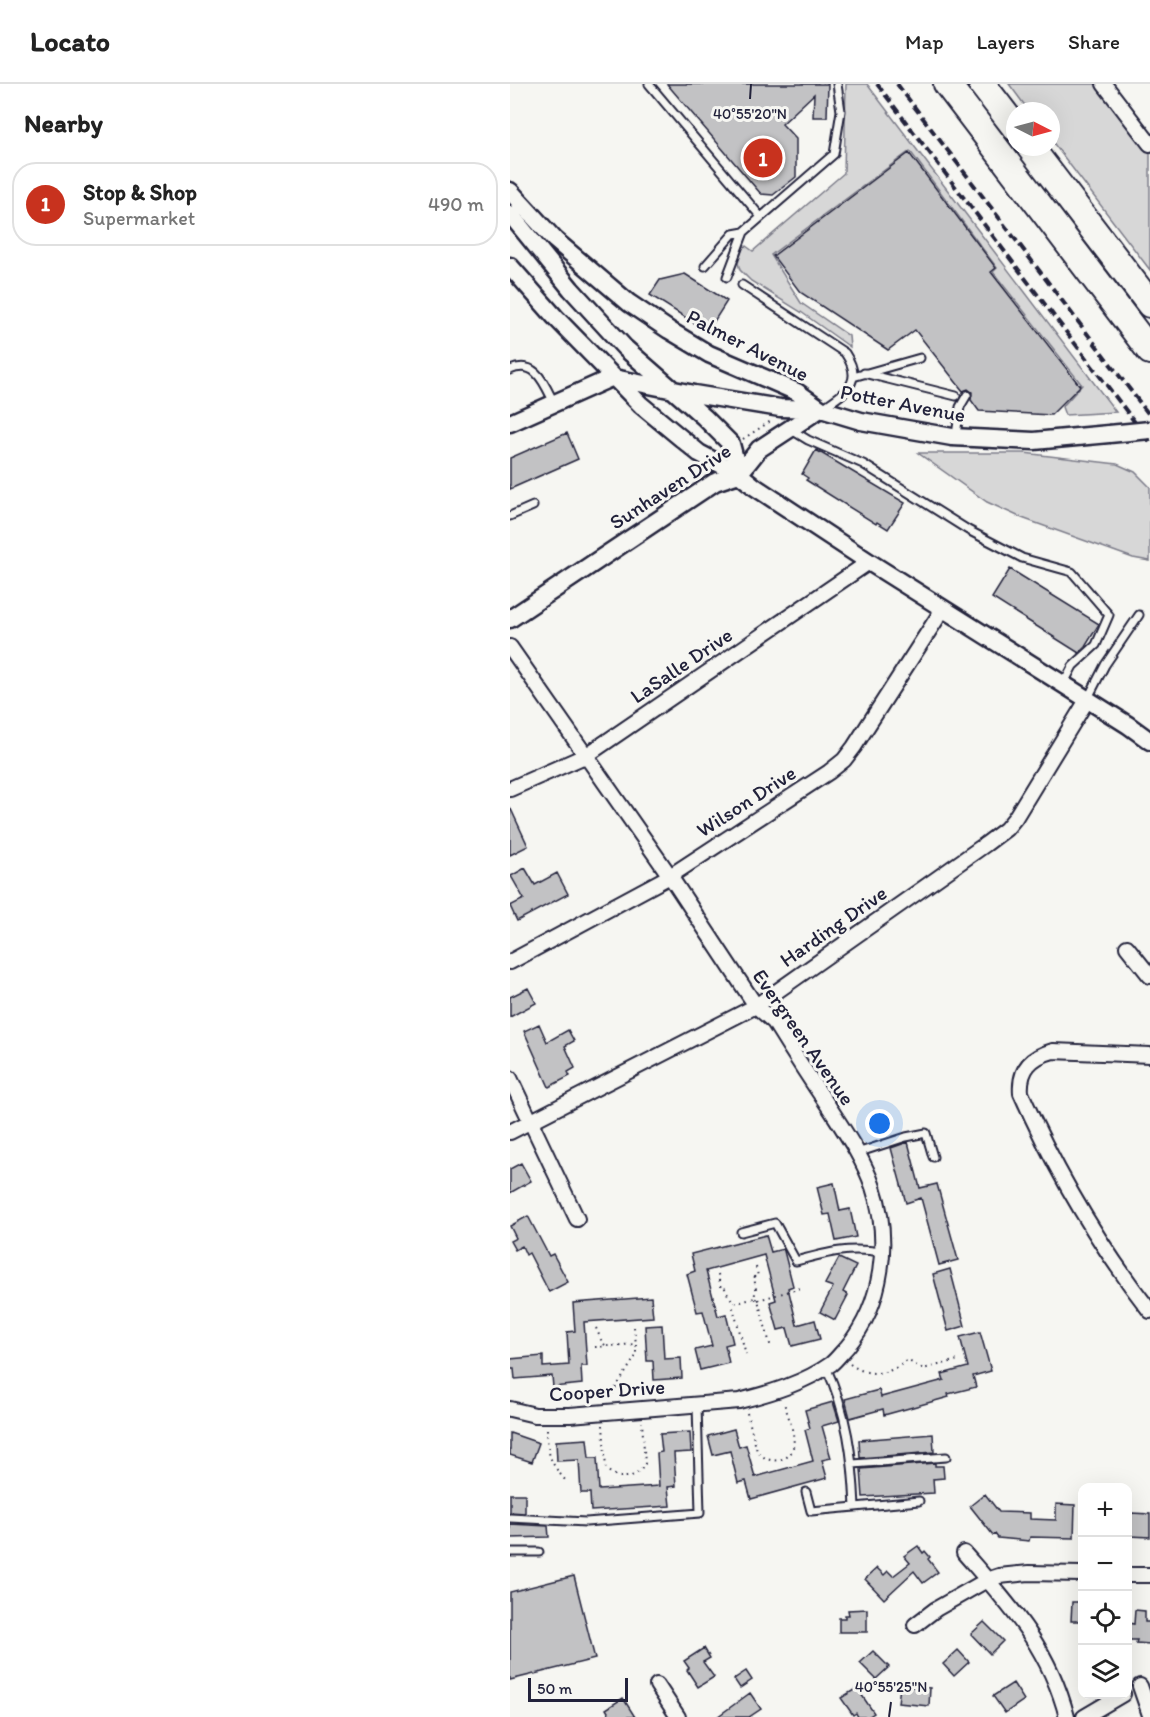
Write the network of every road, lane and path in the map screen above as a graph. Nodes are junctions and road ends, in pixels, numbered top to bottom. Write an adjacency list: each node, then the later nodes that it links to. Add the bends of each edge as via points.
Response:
1 (649, 84): 11 (lane)
2 (837, 84): 11 (lane, via 841,111 834,154)
3 (947, 84): 18 (highway)
4 (982, 84): 6 (highway)
5 (1104, 84): 7 (street)
6 (1006, 115)
7 (1150, 144)
8 (1037, 156): 17 (highway)
9 (510, 191): 28 (street, Palmer Avenue, via 555,240 629,303 709,354 797,392)
10 (510, 214): 24 (street, via 625,348)
11 (761, 217): 12 (lane)
12 (744, 232): 14 (lane, via 734,234); 15 (lane)
13 (510, 266): 22 (street)
14 (705, 266)
15 (728, 277)
16 (742, 285): 23 (lane, Palmer Avenue, via 845,353 852,364)
17 (1150, 304)
18 (1150, 351)
19 (920, 358): 21 (lane)
20 (510, 370): 27 (lane, via 519,366 531,368 541,378)
21 (864, 373): 23 (lane); 26 (lane)
22 (613, 377): 24 (street, Potter Avenue); 27 (street); 34 (street, via 699,453)
23 (853, 377): 28 (lane, Palmer Avenue, via 848,390)
24 (671, 389): 28 (street, Potter Avenue, via 786,409); 34 (street, via 731,444)
25 (967, 395): 32 (lane, via 960,407)
26 (956, 396)
27 (554, 404): 29 (street)
28 (821, 409): 30 (street, Sunhaven Drive); 32 (street, Potter Avenue, via 861,421)
29 (510, 423)
30 (783, 423): 33 (path); 34 (street, Sunhaven Drive); 42 (lane, via 808,440 863,464 968,530 1022,558 1072,572 1109,615 1096,645 1073,666)
31 (1150, 430): 32 (street, Potter Avenue, bridge, via 1034,441)
32 (955, 438)
33 (739, 442)
34 (739, 474): 37 (street); 40 (street, Sunhaven Drive, via 715,482)
35 (533, 506): 36 (lane)
36 (510, 516)
37 (868, 562): 38 (street); 45 (street, LaSalle Drive)
38 (943, 609): 42 (street); 47 (street, Wilson Drive, via 844,760)
39 (1139, 615): 43 (lane, via 1105,665)
40 (510, 619)
41 (510, 647): 45 (street, Evergreen Avenue)
42 (1064, 685): 43 (street)
43 (1088, 700): 44 (street); 51 (street, Harding Drive, via 1006,829)
44 (1150, 741)
45 (587, 755): 46 (street, LaSalle Drive); 47 (street, Evergreen Avenue)
46 (510, 789)
47 (670, 876): 49 (street, Wilson Drive); 51 (street, Evergreen Avenue)
48 (1127, 947): 50 (street)
49 (510, 962)
50 (1150, 976)
51 (756, 1006): 54 (street, Harding Drive); 56 (street, Evergreen Avenue, via 774,1022)
52 (1150, 1055): 67 (street, via 1053,1051 1040,1054 1024,1069 1020,1081 1055,1165 1124,1277)
53 (510, 1078): 54 (street)
54 (531, 1121): 55 (street, Harding Drive); 58 (street)
55 (510, 1132)
56 (857, 1153): 57 (lane, via 926,1133); 60 (street, Evergreen Avenue, via 873,1187)
57 (933, 1157)
58 (577, 1218)
59 (741, 1232): 60 (lane, via 775,1223 796,1261 850,1249)
60 (883, 1253): 77 (street, Evergreen Avenue, via 880,1276 860,1332)
61 (756, 1267): 64 (path)
62 (718, 1274): 66 (path, via 720,1286)
63 (801, 1288): 65 (path)
64 (754, 1298): 65 (path); 66 (path)
65 (758, 1300): 73 (path)
66 (736, 1302): 74 (path, via 733,1308)
67 (1150, 1311)
68 (634, 1327): 70 (path)
69 (596, 1328): 72 (path)
70 (636, 1344): 72 (path); 78 (path, via 636,1356)
71 (595, 1347): 72 (path)
72 (607, 1347)
73 (771, 1348)
74 (746, 1354)
75 (958, 1360): 76 (path, via 923,1369 907,1360 898,1368 876,1374)
76 (850, 1364)
77 (826, 1367): 80 (street, Evergreen Avenue, via 765,1395); 87 (lane, via 846,1422)
78 (613, 1397)
79 (784, 1403): 82 (path, via 795,1440 783,1459 769,1460 757,1451)
80 (701, 1404): 81 (street, Cooper Drive, via 570,1415 535,1415); 92 (lane, via 700,1513 586,1522)
81 (510, 1409)
82 (747, 1413)
83 (642, 1422): 84 (path, via 645,1464 637,1474 625,1477 606,1469)
84 (603, 1425)
85 (547, 1426): 88 (path, via 551,1461)
86 (946, 1457): 87 (lane)
87 (853, 1464): 91 (lane)
88 (566, 1481)
89 (806, 1492): 91 (lane, via 810,1511)
90 (919, 1501): 91 (lane)
91 (855, 1507)
92 (510, 1518)
93 (539, 1551): 94 (lane)
94 (510, 1552)
95 (964, 1553): 99 (street)
96 (1078, 1574): 99 (street, via 1029,1573)
97 (1132, 1575): 98 (street)
98 (1150, 1575)
99 (987, 1580): 100 (street); 106 (street, via 1047,1660)
100 (915, 1625)
101 (657, 1685): 105 (street)
102 (1139, 1687): 104 (street)
103 (1116, 1699): 107 (street)
104 (1150, 1714)
105 (678, 1717)
106 (1068, 1717)
107 (1084, 1717)

